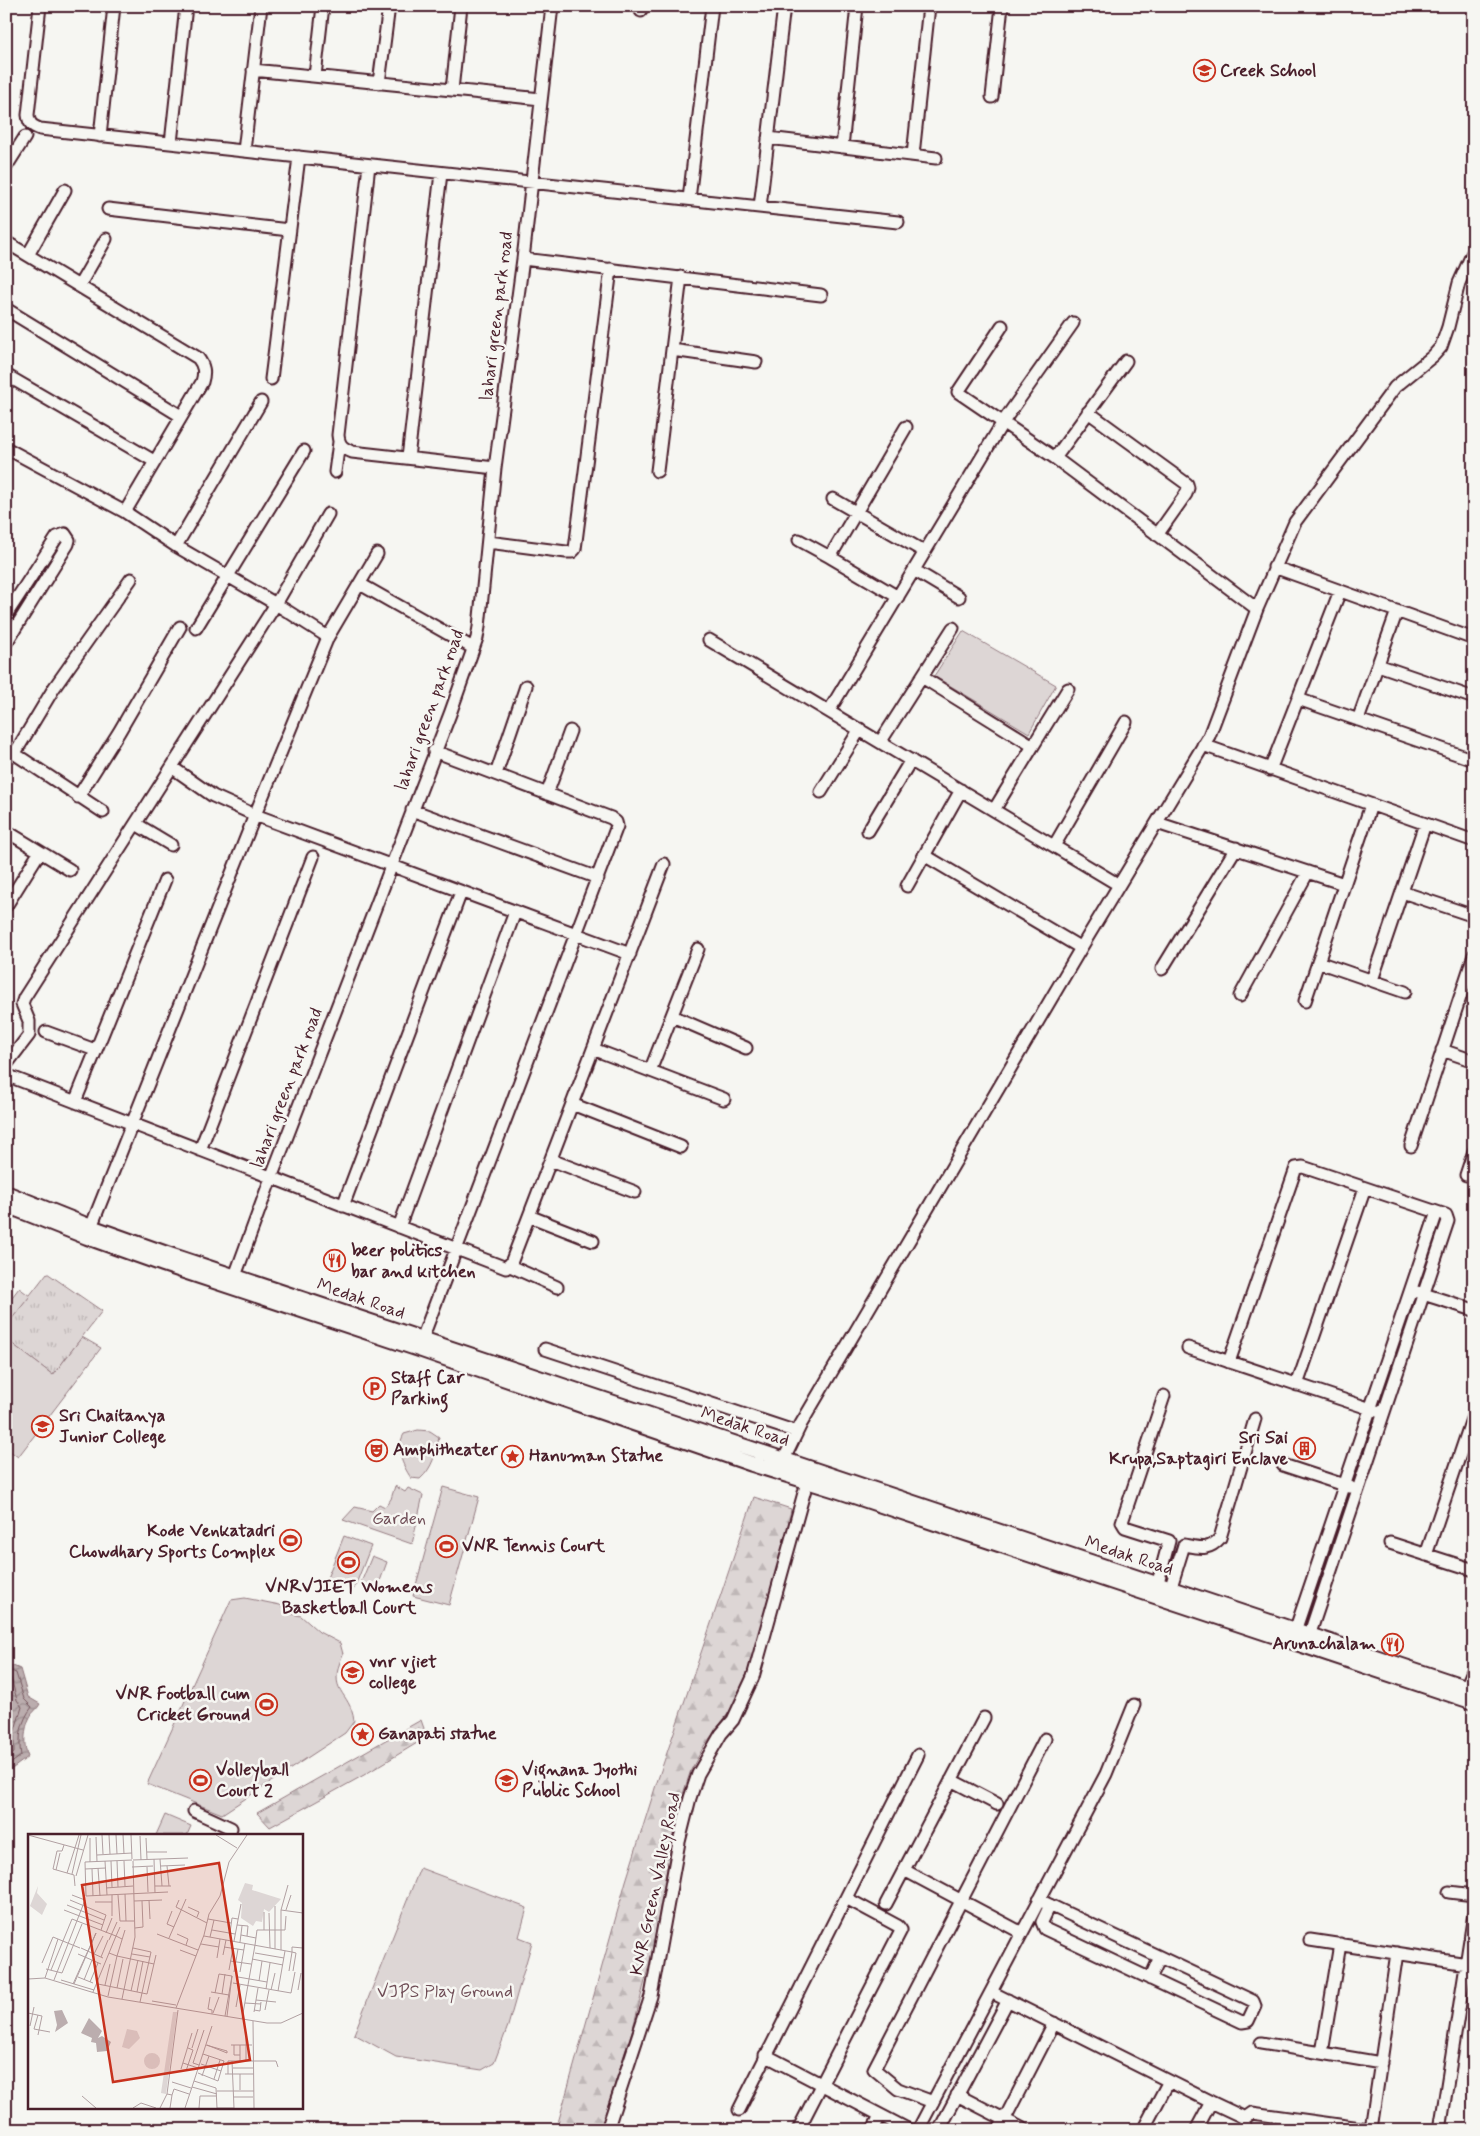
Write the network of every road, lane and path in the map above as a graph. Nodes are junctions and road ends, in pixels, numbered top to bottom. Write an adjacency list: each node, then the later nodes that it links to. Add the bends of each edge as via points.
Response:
1 (40, 6): 20 (street, via 29,121 40,129)
2 (114, 6): 20 (street)
3 (186, 6): 23 (street)
4 (261, 6): 14 (street)
5 (323, 6): 15 (street)
6 (388, 6): 16 (street)
7 (461, 6): 17 (street)
8 (552, 6): 19 (street, lahari green park road)
9 (712, 6): 34 (street)
10 (784, 6): 22 (street)
11 (857, 6): 24 (street)
12 (929, 6): 26 (street)
13 (1002, 6): 18 (street)
14 (253, 70): 15 (street); 25 (street)
15 (315, 76): 16 (street)
16 (379, 83): 17 (street)
17 (452, 90): 19 (street)
18 (992, 97)
19 (541, 99): 32 (street, lahari green park road)
20 (100, 136): 23 (street)
21 (25, 137): 30 (street)
22 (768, 138): 24 (street); 35 (street)
23 (171, 143): 25 (street)
24 (842, 147): 26 (street)
25 (244, 151): 27 (street)
26 (913, 156): 28 (street)
27 (298, 157): 29 (street); 38 (street)
28 (936, 158)
29 (369, 165): 31 (street); 61 (street)
30 (6, 167)
31 (441, 173): 32 (street); 64 (street)
32 (531, 182): 34 (street); 43 (street, lahari green park road)
33 (65, 190): 42 (street)
34 (689, 199): 35 (street)
35 (760, 207): 37 (street)
36 (108, 209): 38 (street)
37 (898, 222)
38 (289, 230): 55 (street)
39 (106, 239): 46 (street)
40 (6, 242): 42 (street)
41 (1474, 250): 81 (street, via 1459,283 1440,347 1387,397 1295,522)
42 (28, 255): 46 (street)
43 (523, 259): 44 (street); 67 (street, lahari green park road)
44 (611, 269): 45 (street); 76 (street, via 575,548 566,552)
45 (682, 277): 47 (street); 51 (street)
46 (79, 286): 58 (street, via 198,358 205,373)
47 (821, 295)
48 (6, 310): 58 (street)
49 (1073, 323): 59 (street)
50 (1002, 326): 59 (street, via 958,392)
51 (672, 350): 53 (street); 68 (street)
52 (1126, 360): 57 (street)
53 (756, 362)
54 (6, 375): 66 (street)
55 (271, 379)
56 (262, 402): 77 (street)
57 (1088, 412): 65 (street); 74 (street, via 1187,484 1186,494)
58 (182, 416): 66 (street)
59 (1003, 422): 65 (street); 78 (street)
60 (906, 427): 72 (street)
61 (339, 442): 64 (street, via 342,448 352,452); 69 (street)
62 (6, 448): 71 (street)
63 (304, 451): 83 (street)
64 (408, 458): 67 (street)
65 (1055, 458): 74 (street)
66 (154, 461): 71 (street)
67 (495, 468): 76 (street, lahari green park road)
68 (657, 470)
69 (335, 472)
70 (833, 499): 72 (street)
71 (125, 512): 77 (street)
72 (856, 512): 78 (street); 80 (street)
73 (328, 514): 89 (street)
74 (1157, 535): 90 (street)
75 (799, 540): 80 (street)
76 (488, 542): 100 (street, lahari green park road, via 479,627)
77 (176, 546): 83 (street)
78 (924, 552): 82 (street)
79 (378, 554): 85 (street)
80 (830, 557): 87 (street)
81 (1274, 567): 86 (street); 90 (street)
82 (914, 570): 87 (street); 88 (street)
83 (228, 576): 89 (street); 94 (street)
84 (131, 579): 115 (street)
85 (360, 584): 97 (street); 100 (street)
86 (1340, 591): 91 (street); 106 (street)
87 (898, 597): 107 (street)
88 (959, 597)
89 (276, 604): 97 (street); 119 (street)
90 (1257, 609): 113 (street)
91 (1397, 612): 96 (street); 101 (street)
92 (6, 615): 99 (street, via 57,537 65,534 68,544)
93 (180, 627): 125 (street)
94 (196, 628)
95 (953, 628): 102 (street)
96 (1471, 635)
97 (328, 637): 130 (street)
98 (709, 640): 107 (street)
99 (6, 643)
100 (473, 648): 116 (street, lahari green park road)
101 (1378, 665): 105 (street); 108 (street)
102 (922, 677): 112 (street); 114 (street)
103 (526, 686): 121 (street)
104 (1068, 689): 114 (street)
105 (1474, 698)
106 (1298, 699): 108 (street); 120 (street)
107 (829, 711): 110 (street)
108 (1358, 720): 118 (street)
109 (1126, 722): 138 (street)
110 (860, 729): 112 (street); 123 (street)
111 (570, 730): 124 (street)
112 (881, 742): 117 (street)
113 (1203, 745): 120 (street); 131 (street)
114 (1033, 746): 128 (street)
115 (10, 751): 125 (street)
116 (434, 751): 121 (street); 127 (street, lahari green park road)
117 (911, 760): 122 (street); 135 (street)
118 (1474, 760)
119 (173, 768): 130 (street, via 213,796); 132 (street)
120 (1270, 770): 126 (street)
121 (496, 774): 124 (street)
122 (961, 790): 128 (street); 141 (street)
123 (821, 792)
124 (548, 794): 147 (street, via 616,822)
125 (78, 797): 129 (street)
126 (1371, 805): 133 (street); 149 (street)
127 (412, 810): 144 (street, lahari green park road); 147 (street)
128 (994, 810): 138 (street)
129 (103, 812)
130 (255, 815): 144 (street); 181 (street)
131 (1157, 822): 139 (street); 150 (street)
132 (136, 824): 137 (street); 175 (street, via 24,998 22,1004 29,1021 29,1035)
133 (1425, 824): 136 (street); 153 (street)
134 (6, 831): 140 (street)
135 (868, 831)
136 (1474, 841)
137 (170, 845)
138 (1054, 846): 150 (street)
139 (1236, 848): 146 (street); 163 (street)
140 (39, 853): 145 (street); 154 (street)
141 (924, 855): 151 (street); 158 (street)
142 (314, 857): 184 (street)
143 (664, 864): 160 (street)
144 (390, 866): 152 (street); 188 (street, lahari green park road)
145 (70, 870)
146 (1308, 872): 149 (street); 166 (street)
147 (598, 878): 157 (street)
148 (165, 880): 172 (street)
149 (1344, 884): 162 (street)
150 (1119, 885): 158 (street)
151 (907, 886)
152 (461, 892): 155 (street); 193 (street)
153 (1402, 892): 156 (street); 164 (street)
154 (6, 906)
155 (515, 912): 157 (street); 197 (street)
156 (1474, 916)
157 (576, 935): 160 (street); 199 (street)
158 (1081, 948): 216 (street)
159 (698, 949): 168 (street)
160 (630, 954): 171 (street)
161 (1474, 955): 173 (street)
162 (1318, 962): 164 (street); 167 (street)
163 (1162, 969)
164 (1372, 980): 165 (street)
165 (1404, 992)
166 (1240, 996)
167 (1305, 1000)
168 (672, 1016): 170 (street); 176 (street)
169 (46, 1032): 172 (street)
170 (746, 1048)
171 (593, 1049): 176 (street); 180 (street)
172 (95, 1050): 179 (street)
173 (1442, 1050): 174 (street); 182 (street)
174 (1474, 1061)
175 (6, 1065)
176 (650, 1071): 178 (street)
177 (6, 1075): 179 (street)
178 (724, 1099)
179 (75, 1102): 181 (street)
180 (572, 1104): 183 (street); 186 (street)
181 (131, 1124): 184 (street); 196 (street)
182 (1411, 1146)
183 (681, 1147)
184 (200, 1150): 188 (street)
185 (1474, 1151): 187 (street)
186 (551, 1160): 190 (street); 195 (street)
187 (1466, 1175)
188 (271, 1178): 193 (street); 201 (street, lahari green park road)
189 (1365, 1188): 194 (street); 209 (street, via 1303,1167 1296,1168); 210 (street)
190 (635, 1192)
191 (6, 1193): 196 (main road, Medak Road)
192 (6, 1205): 219 (main road, Medak Road, via 163,1264)
193 (343, 1206): 197 (street)
194 (1437, 1212): 203 (street); 204 (street, via 1446,1215 1448,1221)
195 (529, 1216): 198 (street); 200 (street)
196 (91, 1227): 201 (main road, Medak Road)
197 (399, 1227): 199 (street)
198 (593, 1240)
199 (456, 1250): 200 (street, via 501,1267); 206 (street)
200 (510, 1266): 202 (street)
201 (235, 1276): 206 (main road, Medak Road)
202 (557, 1287)
203 (1411, 1290): 204 (street); 212 (street)
204 (1424, 1294): 205 (street); 213 (street)
205 (1474, 1310)
206 (422, 1339): 217 (main road, Medak Road)
207 (1188, 1348): 209 (street)
208 (545, 1349): 216 (street)
209 (1229, 1362): 210 (street)
210 (1296, 1385): 212 (street)
211 (1164, 1396): 223 (street, via 1122,1522 1125,1527)
212 (1370, 1409): 213 (street); 220 (street)
213 (1384, 1413): 221 (street)
214 (1474, 1413): 226 (street)
215 (1255, 1420): 225 (street, via 1220,1538 1205,1549)
216 (797, 1432): 217 (street)
217 (784, 1459): 222 (main road, Medak Road)
218 (1282, 1465): 220 (street)
219 (807, 1482): 222 (main road, Medak Road); 275 (street, KNR Green Valley Road, via 753,1677 734,1720 721,1734 698,1774 690,1798 651,1996)
220 (1344, 1485): 221 (street); 229 (street)
221 (1358, 1489): 230 (street)
222 (993, 1537): 228 (main road, Medak Road); 233 (main road, Medak Road)
223 (1169, 1541): 225 (street); 228 (street)
224 (1390, 1543): 226 (street)
225 (1184, 1545): 228 (street)
226 (1426, 1555): 227 (street)
227 (1474, 1570)
228 (1164, 1588): 229 (main road, Medak Road)
229 (1295, 1631): 230 (main road, Medak Road)
230 (1309, 1636): 232 (main road, Medak Road)
231 (1474, 1668): 232 (street)
232 (1470, 1689)
233 (1474, 1702)
234 (1134, 1705): 247 (street, via 1106,1774)
235 (984, 1718): 238 (street)
236 (1045, 1739): 246 (street)
237 (918, 1755): 245 (street)
238 (951, 1780): 239 (street); 242 (street)
239 (997, 1804)
240 (194, 1811): 241 (street)
241 (230, 1828)
242 (904, 1870): 246 (street); 248 (street)
243 (1449, 1892): 244 (street)
244 (1474, 1895)
245 (846, 1898): 262 (street); 265 (street, via 901,1930)
246 (960, 1900): 250 (street); 267 (street, via 874,2069 898,2089)
247 (1045, 1903): 250 (street); 254 (street); 256 (street, via 1042,1922 1045,1929)
248 (886, 1904)
249 (1474, 1914): 255 (street)
250 (1022, 1933): 257 (street)
251 (1310, 1940): 252 (street)
252 (1340, 1944): 253 (street); 261 (street)
253 (1398, 1953): 255 (street); 263 (street)
254 (1160, 1957): 256 (street); 256 (street, via 1253,2002 1255,2006 1248,2021 1242,2022)
255 (1470, 1964): 286 (street)
256 (1150, 1979)
257 (991, 1992): 258 (street); 267 (street)
258 (1008, 2000): 259 (street); 266 (street)
259 (1054, 2023): 264 (street); 272 (street)
260 (1260, 2043): 261 (street)
261 (1322, 2053): 263 (street)
262 (765, 2055): 265 (street); 269 (street)
263 (1381, 2063): 274 (street)
264 (1169, 2081): 268 (street); 282 (street)
265 (821, 2085): 270 (street); 276 (street)
266 (957, 2095): 272 (street); 280 (street)
267 (933, 2102): 279 (street)
268 (1211, 2102): 271 (street); 283 (street)
269 (738, 2110)
270 (880, 2115): 277 (street); 278 (street)
271 (1245, 2118): 273 (street, via 1252,2112); 284 (street)
272 (1001, 2124): 281 (street)
273 (1294, 2124): 274 (street)
274 (1371, 2129): 285 (street)
275 (607, 2130)
276 (798, 2130)
277 (873, 2130)
278 (910, 2130)
279 (918, 2130)
280 (939, 2130)
281 (1025, 2130)
282 (1143, 2130)
283 (1196, 2130)
284 (1243, 2130)
285 (1375, 2130)
286 (1440, 2130)

